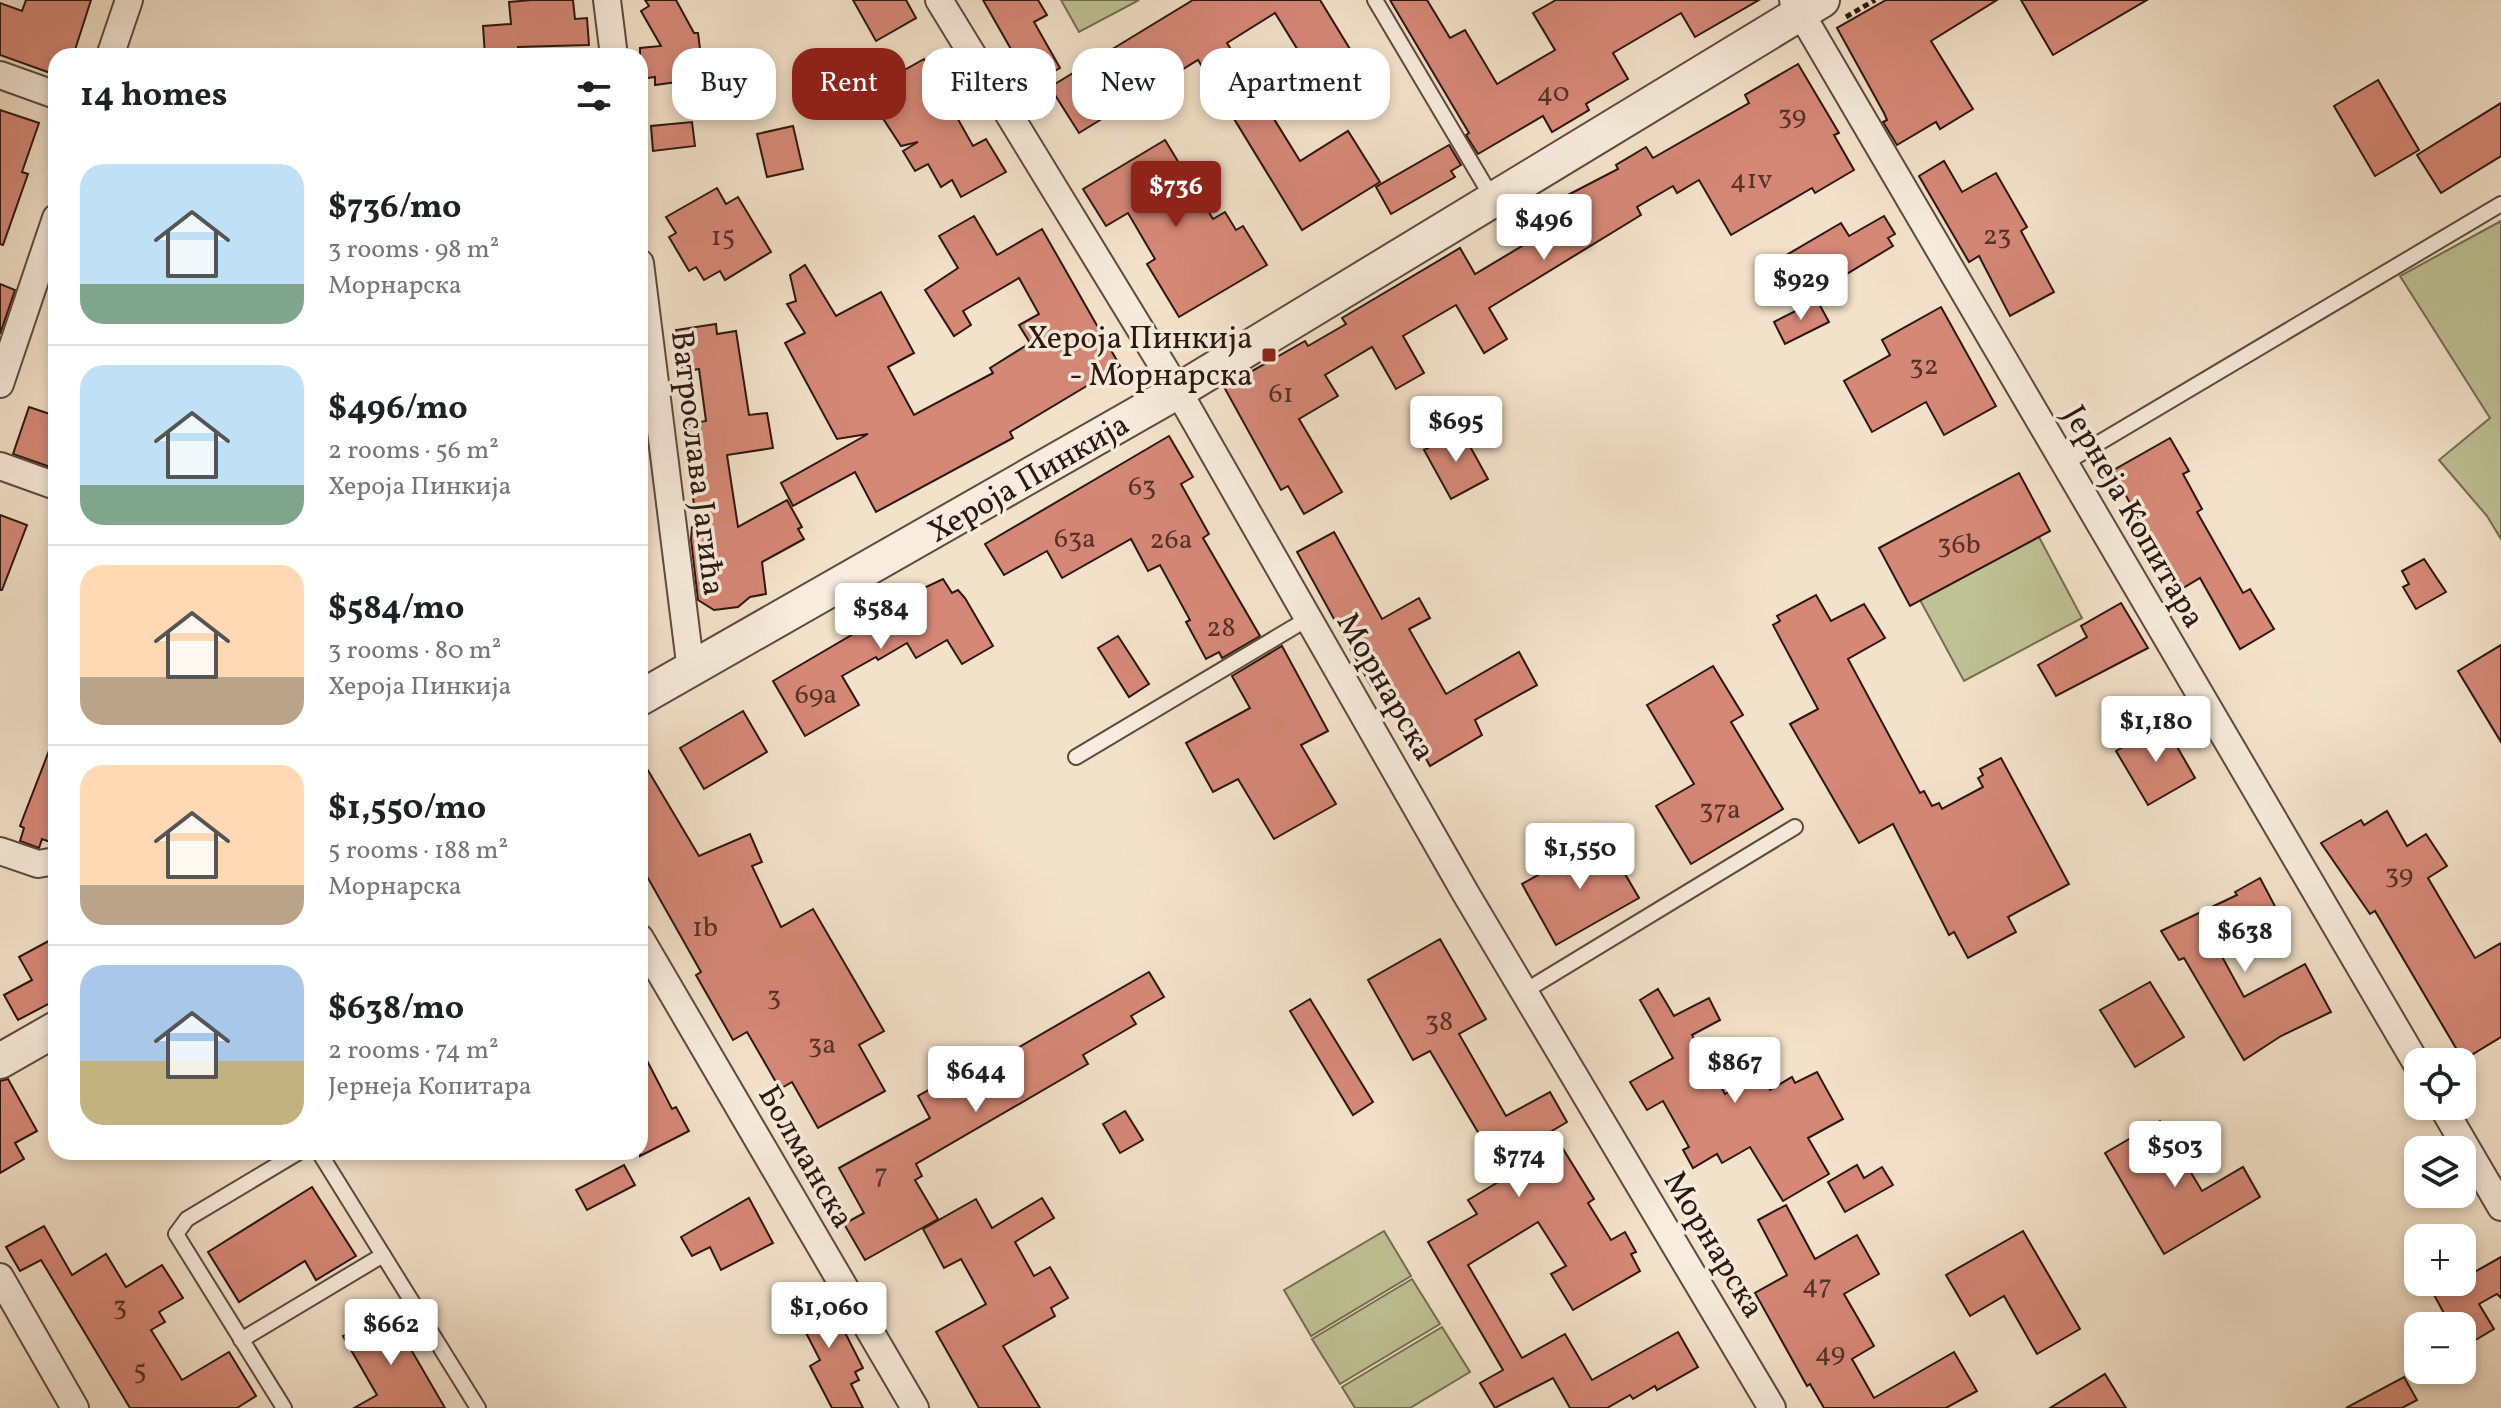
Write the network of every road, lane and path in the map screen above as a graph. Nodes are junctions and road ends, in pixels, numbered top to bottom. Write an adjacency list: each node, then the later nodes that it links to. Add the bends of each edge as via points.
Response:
1 (129, 0): 6 (street)
2 (607, 0): 7 (street)
3 (939, 0): 15 (street, Морнарска)
4 (1375, 0): 10 (lane)
5 (1805, 4): 10 (street, Хероја Пинкија); 16 (street, Јернеја Копитара)
6 (113, 48)
7 (613, 48)
8 (0, 75): 9 (street)
9 (48, 92)
10 (1493, 199): 15 (street, Хероја Пинкија)
11 (2501, 204): 16 (lane)
12 (48, 242): 14 (street)
13 (648, 327): 20 (street, Ватрослава Јагића)
14 (0, 384)
15 (1178, 391): 19 (street, Морнарска); 20 (street, Хероја Пинкија)
16 (2065, 463): 29 (street, Јернеја Копитара)
17 (0, 466): 18 (street)
18 (48, 483)
19 (1309, 618): 22 (lane); 27 (street, Морнарска)
20 (691, 671): 21 (street, Хероја Пинкија)
21 (648, 692)
22 (1076, 757)
23 (1795, 827): 27 (lane)
24 (0, 851): 25 (street)
25 (48, 862)
26 (648, 952): 41 (street, Болманска)
27 (1525, 991): 42 (street, Морнарска)
28 (48, 1034): 30 (street)
29 (2407, 1048)
30 (0, 1061)
31 (2450, 1120): 34 (street)
32 (286, 1160): 37 (lane, via 187,1219 176,1234)
33 (324, 1160): 35 (lane)
34 (2501, 1207)
35 (383, 1255): 37 (lane); 40 (lane)
36 (0, 1277): 38 (street)
37 (241, 1340): 39 (lane)
38 (75, 1408)
39 (284, 1408)
40 (478, 1408)
41 (915, 1408)
42 (1772, 1408)

